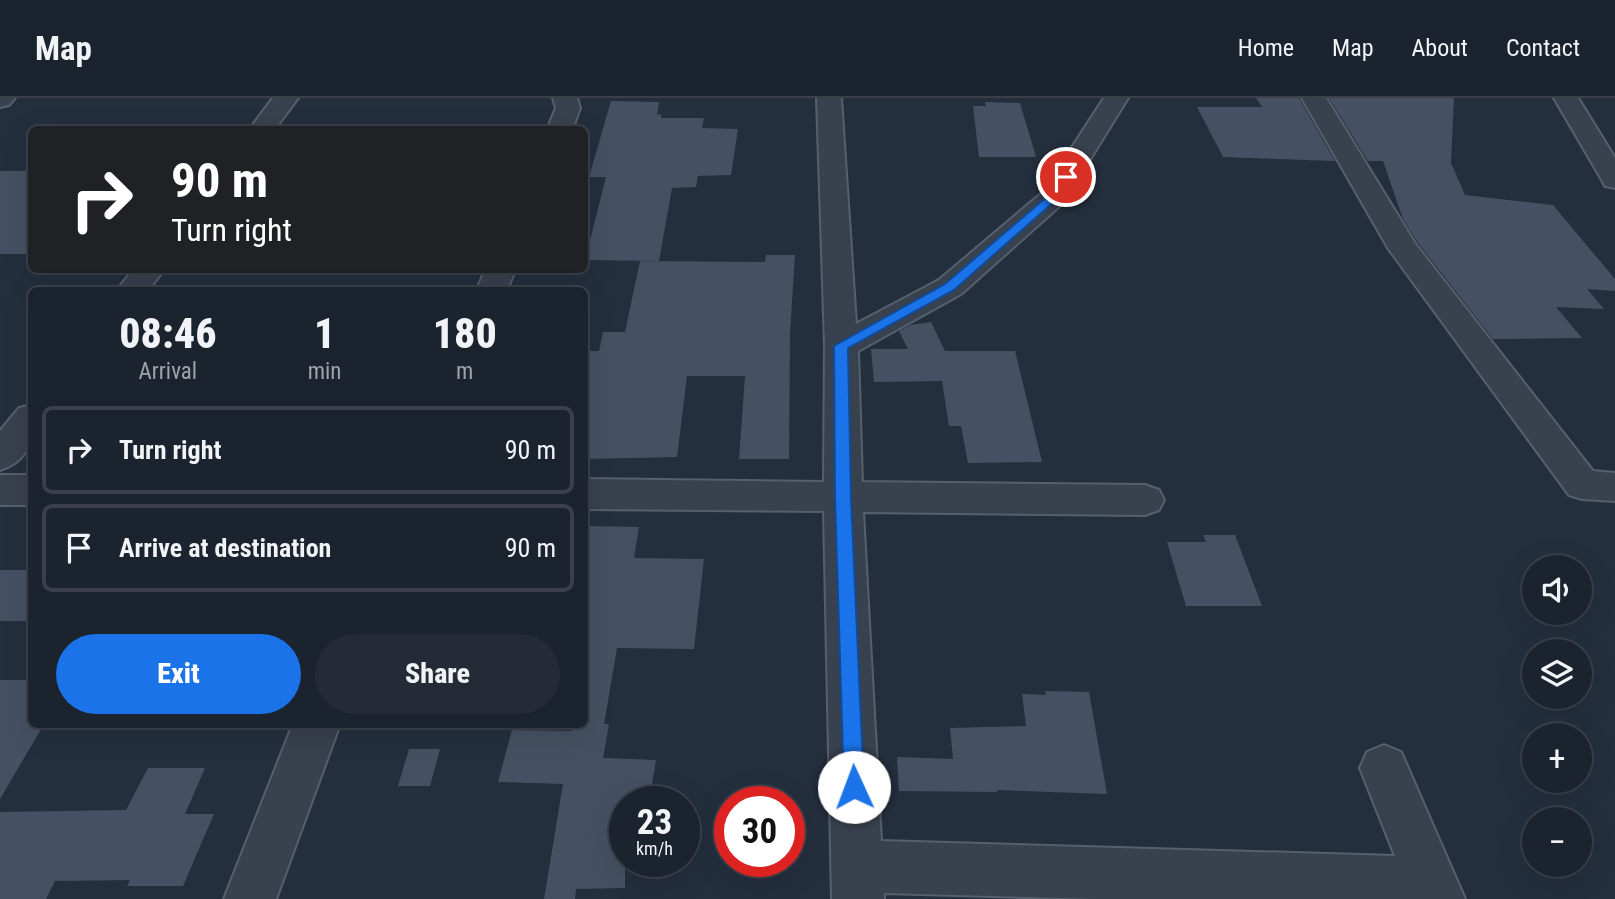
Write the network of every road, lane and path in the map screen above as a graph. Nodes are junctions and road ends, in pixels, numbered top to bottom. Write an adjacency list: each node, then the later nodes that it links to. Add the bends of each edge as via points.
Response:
1 (286, 98): 7 (street)
2 (565, 98): 8 (street, via 568,108)
3 (829, 98): 12 (street)
4 (1116, 98): 12 (street, via 1053,197 950,287)
5 (1314, 98): 15 (street, via 1402,248 1582,485)
6 (1566, 98): 9 (street)
7 (264, 126)
8 (561, 126)
9 (1615, 180)
10 (146, 273): 11 (street)
11 (135, 287)
12 (841, 346): 19 (street)
13 (28, 421): 14 (street)
14 (0, 456)
15 (1615, 487)
16 (0, 490): 17 (street)
17 (28, 490)
18 (588, 494): 19 (street)
19 (843, 498): 20 (street); 23 (street)
20 (1145, 500)
21 (315, 728): 25 (street)
22 (1384, 768): 24 (street)
23 (858, 883): 24 (street)
24 (1436, 891)
25 (250, 899)

